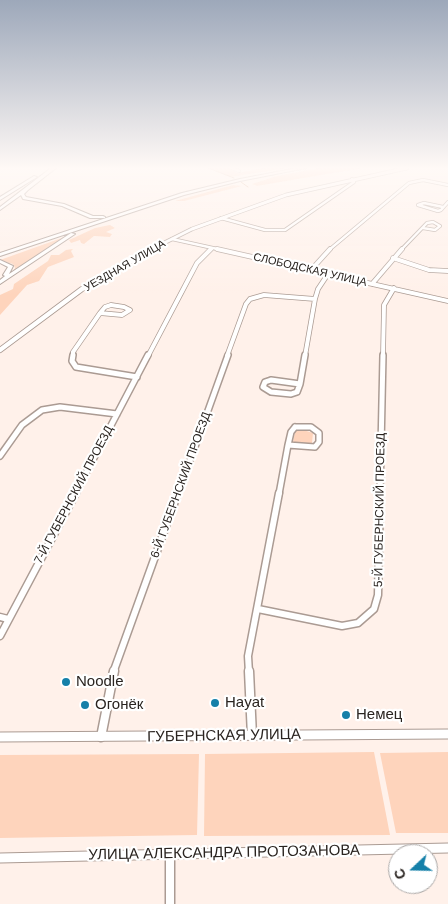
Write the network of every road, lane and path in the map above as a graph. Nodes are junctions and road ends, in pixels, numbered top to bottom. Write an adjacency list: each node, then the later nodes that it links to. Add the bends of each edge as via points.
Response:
1 (75, 210): 9 (main road)
2 (123, 210): 9 (main road, via 100,217)
3 (128, 210): 12 (main road)
4 (134, 210): 15 (main road)
5 (138, 210): 21 (main road, via 71,235)
6 (243, 210): 10 (street, УЕЗДНАЯ УЛИЦА)
7 (313, 210): 10 (street, via 285,230 265,230)
8 (377, 210): 18 (street)
9 (84, 214): 12 (main road, via 86,222)
10 (221, 218): 13 (street, УЕЗДНАЯ УЛИЦА)
11 (423, 228): 11 (street, via 430,222 440,226 435,230); 16 (street)
12 (71, 229): 15 (main road)
13 (172, 239): 14 (street, СЛОБОДСКАЯ УЛИЦА); 27 (street, УЕЗДНАЯ УЛИЦА, via 82,289)
14 (212, 248): 18 (street, СЛОБОДСКАЯ УЛИЦА); 28 (street, via 197,264)
15 (0, 254)
16 (392, 258): 19 (street, via 429,270); 22 (street)
17 (0, 261): 21 (main road, via 12,268)
18 (310, 270): 20 (street, СЛОБОДСКАЯ УЛИЦА)
19 (448, 271)
20 (328, 274): 22 (street, СЛОБОДСКАЯ УЛИЦА); 24 (street)
21 (0, 281)
22 (372, 284): 23 (street, СЛОБОДСКАЯ УЛИЦА)
23 (394, 288): 25 (street, СЛОБОДСКАЯ УЛИЦА); 33 (street, 5-Й ГУБЕРНСКИЙ ПРОЕЗД, via 384,305 378,595 374,609 365,619 342,626)
24 (315, 299): 29 (street); 40 (street, 6-Й ГУБЕРНСКИЙ ПРОЕЗД, via 264,295 253,297 246,304 111,679)
25 (448, 301)
26 (100, 313): 26 (street, via 122,315 130,310 110,306); 28 (street, via 73,352 74,364 85,370)
27 (0, 350)
28 (137, 377): 30 (street)
29 (300, 384): 29 (street, via 271,380 263,387 271,392 291,394 297,392)
30 (116, 414): 32 (street, 7-Й ГУБЕРНСКИЙ ПРОЕЗД, via 60,407 42,410 22,425); 35 (street, 7-Й ГУБЕРНСКИЙ ПРОЕЗД)
31 (288, 445): 31 (street, via 315,447 319,433 311,427 295,427); 33 (street)
32 (0, 456)
33 (258, 609): 38 (street, via 248,656)
34 (0, 617): 35 (street)
35 (8, 619): 36 (street, 7-Й ГУБЕРНСКИЙ ПРОЕЗД)
36 (0, 636)
37 (448, 734): 38 (street, ГУБЕРНСКАЯ УЛИЦА)
38 (252, 736): 40 (street, ГУБЕРНСКАЯ УЛИЦА)
39 (0, 737): 40 (street, ГУБЕРНСКАЯ УЛИЦА)
40 (101, 737)
41 (448, 848): 42 (street, УЛИЦА АЛЕКСАНДРА ПРОТОЗАНОВА)
42 (170, 854): 43 (street, УЛИЦА АЛЕКСАНДРА ПРОТОЗАНОВА); 44 (street)
43 (0, 858)
44 (170, 904)

